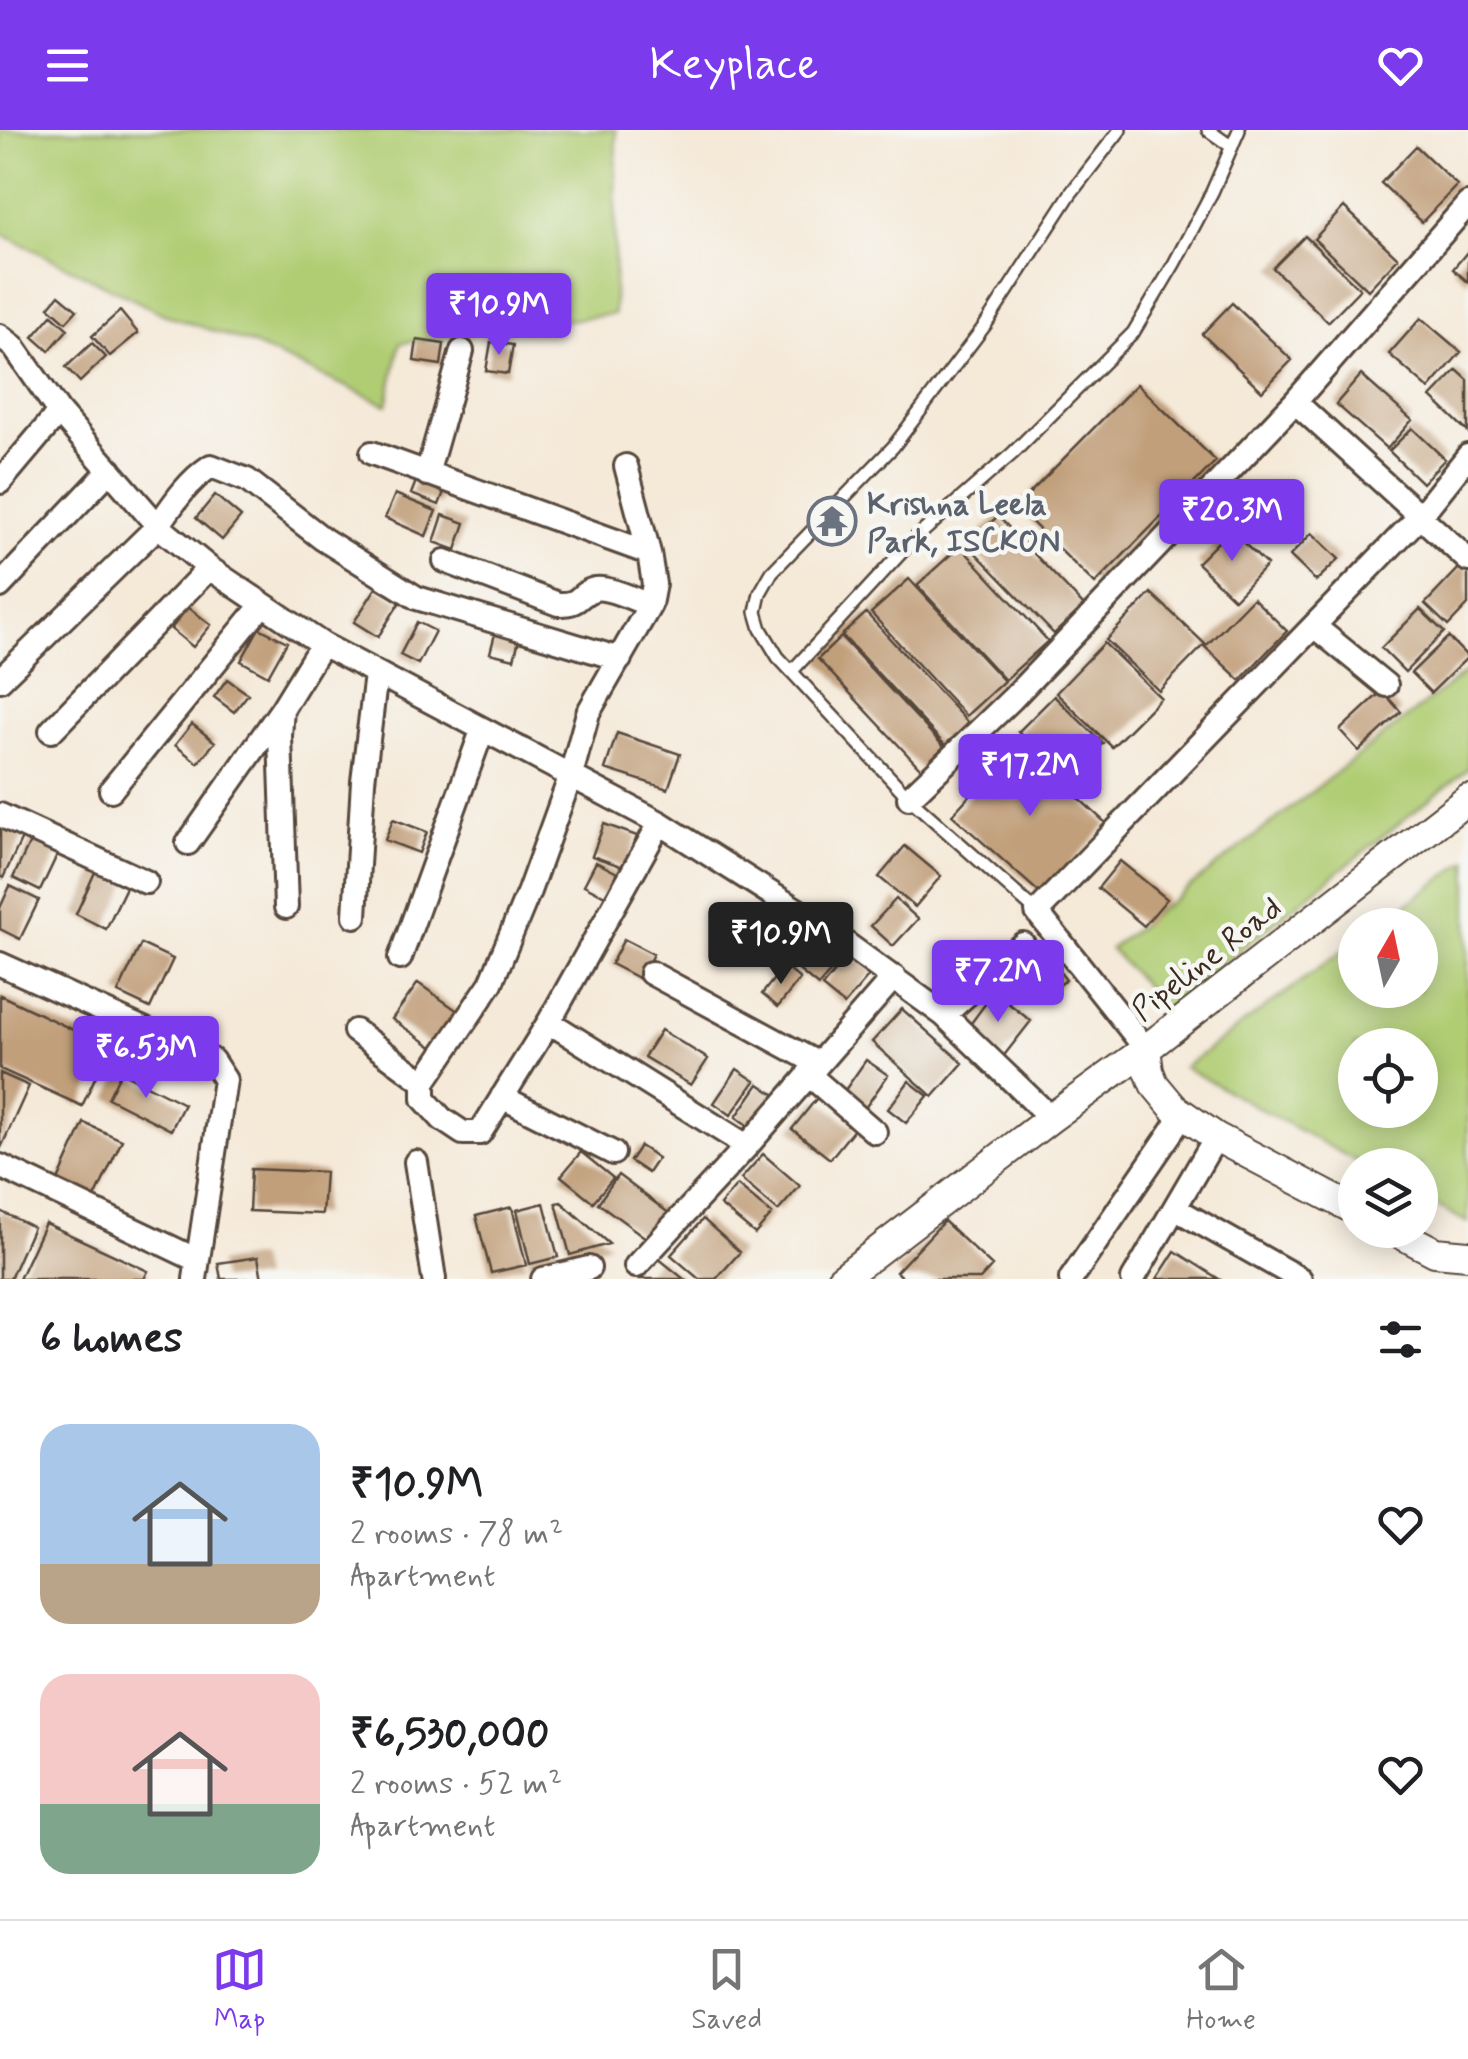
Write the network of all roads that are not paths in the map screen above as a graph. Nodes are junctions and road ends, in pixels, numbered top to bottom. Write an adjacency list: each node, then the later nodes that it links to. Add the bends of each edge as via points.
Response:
1 (1120, 130): 29 (lane, via 893,447 772,572 756,612 760,630)
2 (1208, 130): 4 (lane)
3 (1239, 130): 4 (lane)
4 (1232, 147): 29 (lane, via 1133,333 911,542)
5 (1468, 204): 9 (street)
6 (7, 342): 8 (street); 10 (street)
7 (462, 351): 15 (street)
8 (0, 366)
9 (1295, 402): 17 (street); 38 (street)
10 (60, 412): 14 (street); 16 (street)
11 (372, 453): 15 (street)
12 (1468, 456): 17 (street)
13 (626, 466): 19 (street)
14 (110, 470): 18 (street); 23 (street)
15 (427, 474): 19 (street)
16 (0, 482)
17 (1421, 515): 20 (street); 26 (street)
18 (158, 526): 22 (street); 28 (street, via 211,466 247,480 323,539 417,598); 31 (street)
19 (649, 553): 24 (street)
20 (1468, 560)
21 (445, 561): 24 (street, via 558,604 604,589)
22 (209, 568): 25 (street); 35 (street)
23 (0, 586)
24 (650, 605): 28 (street)
25 (262, 606): 27 (street); 37 (street)
26 (1314, 626): 32 (street); 45 (street)
27 (322, 644): 30 (street); 33 (street)
28 (620, 658): 36 (street, via 588,714)
29 (792, 671): 38 (lane)
30 (376, 674): 34 (street); 46 (street)
31 (0, 680)
32 (1386, 685)
33 (282, 709): 42 (street); 44 (street)
34 (482, 730): 36 (street); 48 (street)
35 (52, 732)
36 (571, 774): 41 (street); 57 (street, via 491,983)
37 (111, 790)
38 (909, 798): 45 (lane)
39 (1468, 799): 55 (street, Pipeline Road)
40 (0, 815): 43 (street)
41 (660, 824): 51 (street); 53 (street)
42 (188, 843)
43 (146, 882)
44 (286, 907)
45 (1037, 912): 55 (street)
46 (356, 916)
47 (1023, 944): 52 (street)
48 (400, 958)
49 (0, 964): 73 (street, via 212,1060 225,1080)
50 (651, 974): 56 (street)
51 (894, 977): 52 (street); 56 (street)
52 (944, 1015): 60 (street)
53 (548, 1022): 58 (street); 63 (street)
54 (355, 1030): 57 (street)
55 (1146, 1049): 59 (street, via 1154,1084); 60 (street, Pipeline Road)
56 (813, 1069): 61 (street); 63 (street)
57 (424, 1082): 58 (street, via 424,1100 463,1133 480,1133)
58 (502, 1097): 64 (street)
59 (1184, 1115): 62 (street); 77 (street)
60 (1051, 1118): 76 (street, Pipeline Road)
61 (875, 1132)
62 (1216, 1137): 67 (street); 68 (street)
63 (748, 1146): 71 (street)
64 (613, 1153)
65 (416, 1162): 74 (street)
66 (0, 1166): 73 (street)
67 (1338, 1201)
68 (1176, 1209): 78 (street); 79 (street)
69 (1427, 1248): 70 (street)
70 (1468, 1254)
71 (636, 1266)
72 (589, 1268): 75 (street)
73 (196, 1270)
74 (434, 1279)
75 (544, 1279)
76 (841, 1279)
77 (1071, 1279)
78 (1133, 1279)
79 (1300, 1279)

